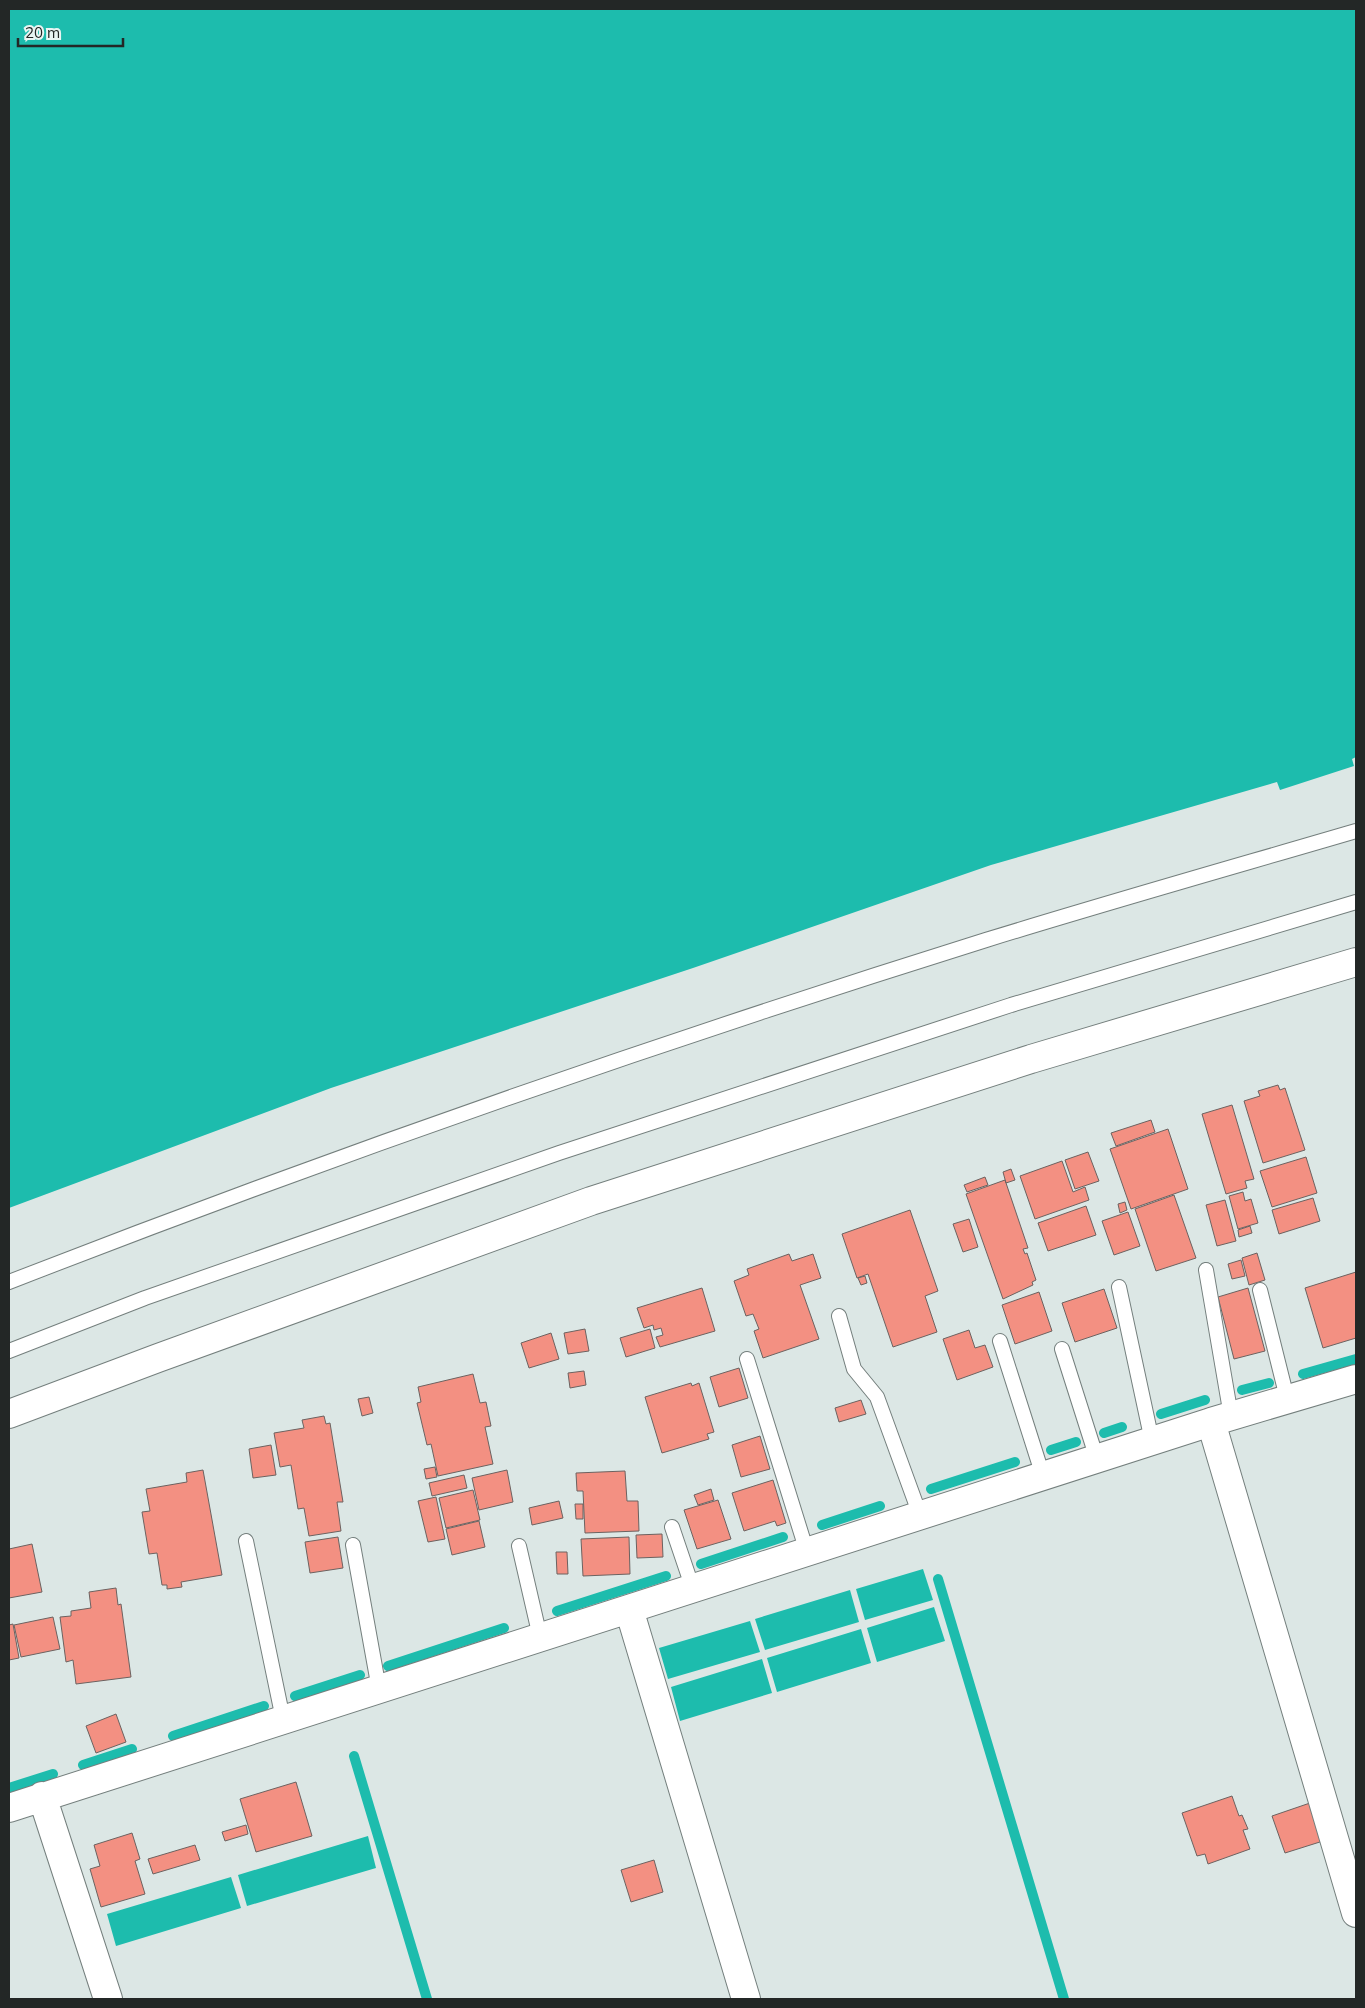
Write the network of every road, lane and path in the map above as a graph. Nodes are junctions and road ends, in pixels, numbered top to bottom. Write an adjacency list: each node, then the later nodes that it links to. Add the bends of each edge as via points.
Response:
1 (1356, 831): 5 (lane, via 986,940 531,1089)
2 (1356, 902): 11 (lane, via 1011,1005 559,1153 144,1298)
3 (1356, 962): 15 (street, via 1031,1059 591,1201)
4 (1206, 1270): 16 (lane)
5 (9, 1282)
6 (1119, 1287): 17 (lane)
7 (1260, 1290): 14 (lane)
8 (839, 1316): 20 (lane, via 854,1369 876,1397)
9 (1000, 1341): 19 (lane)
10 (1062, 1349): 18 (lane)
11 (9, 1351)
12 (747, 1359): 25 (lane)
13 (1356, 1379): 14 (street)
14 (1287, 1398): 16 (street)
15 (9, 1414)
16 (1221, 1419): 17 (street); 33 (street)
17 (1152, 1441): 18 (street)
18 (1097, 1459): 19 (street)
19 (1042, 1476): 20 (street)
20 (920, 1515): 25 (street)
21 (672, 1526): 26 (lane)
22 (246, 1541): 30 (lane)
23 (353, 1545): 29 (lane)
24 (519, 1546): 28 (lane)
25 (807, 1552): 26 (street)
26 (693, 1589): 27 (street)
27 (629, 1609): 28 (street); 35 (street)
28 (540, 1638): 29 (street)
29 (379, 1689): 30 (street)
30 (283, 1719): 31 (street)
31 (42, 1796): 32 (street); 34 (street)
32 (9, 1808)
33 (1356, 1913)
34 (108, 1999)
35 (746, 1999)

